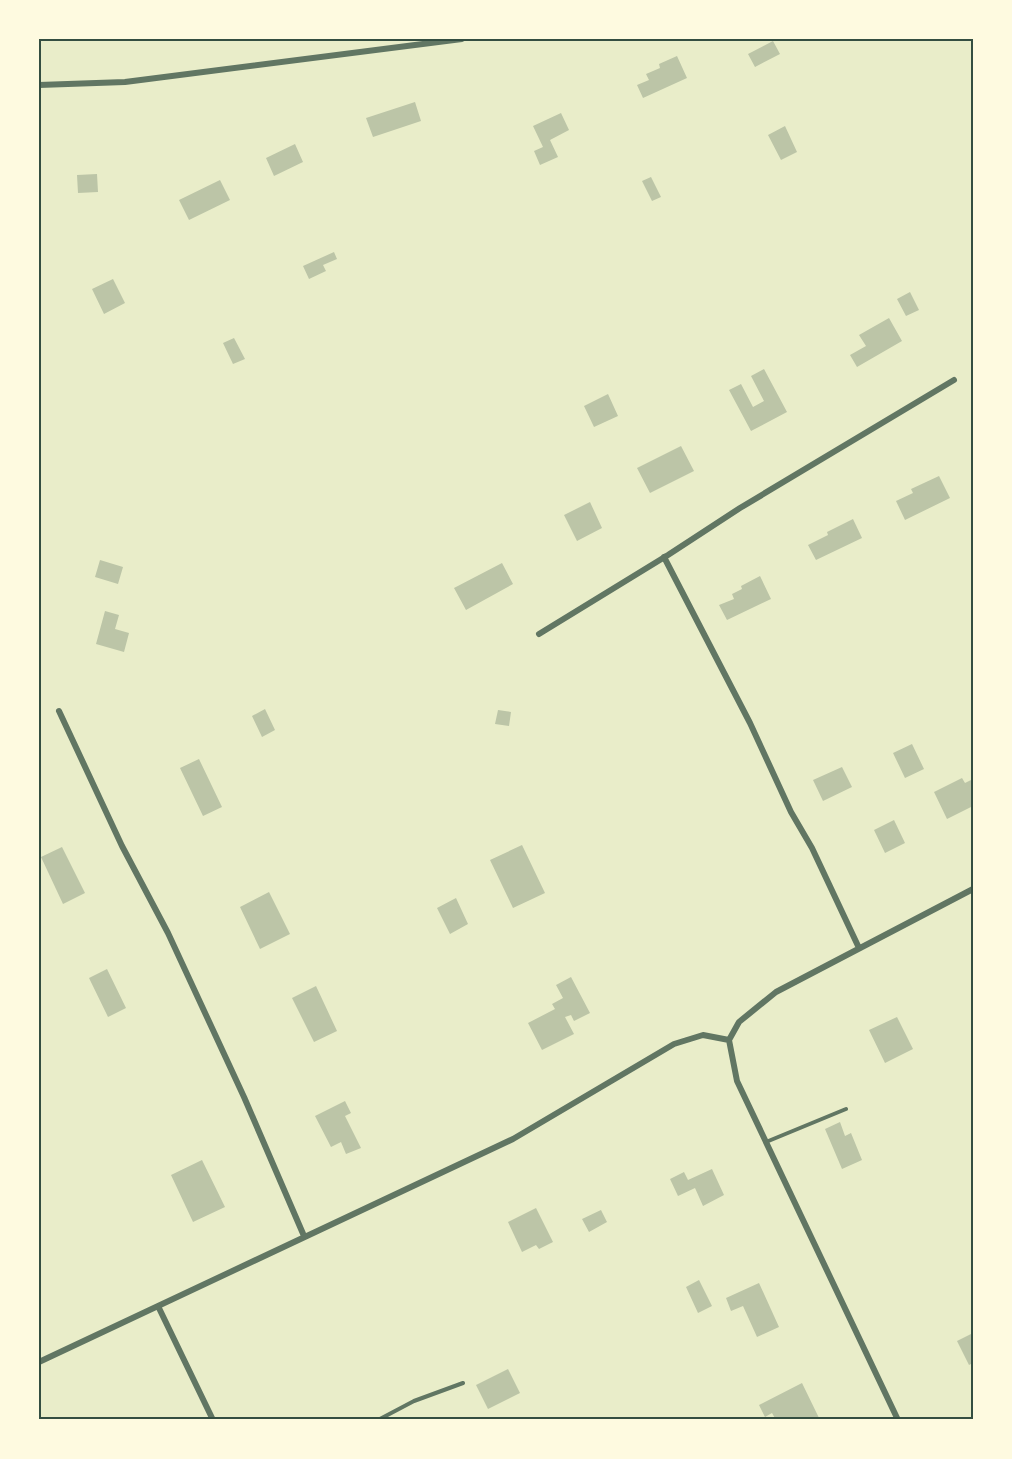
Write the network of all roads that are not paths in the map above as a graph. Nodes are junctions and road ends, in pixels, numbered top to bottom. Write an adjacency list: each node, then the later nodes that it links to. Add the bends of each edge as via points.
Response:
1 (462, 39): 2 (street, via 126,82)
2 (39, 85)
3 (954, 380): 4 (street, via 740,507)
4 (664, 557): 5 (street); 8 (street)
5 (538, 634)
6 (59, 711): 12 (street, via 173,943)
7 (973, 889): 8 (street)
8 (859, 948): 9 (street, via 776,992 739,1022)
9 (729, 1040): 11 (street, via 737,1081); 12 (street, via 703,1035 674,1044 513,1139)
10 (846, 1109): 11 (lane)
11 (766, 1142): 18 (street)
12 (304, 1236): 13 (street)
13 (158, 1305): 14 (street); 16 (street)
14 (39, 1362)
15 (463, 1383): 17 (lane, via 414,1401)
16 (213, 1420)
17 (378, 1420)
18 (898, 1420)

